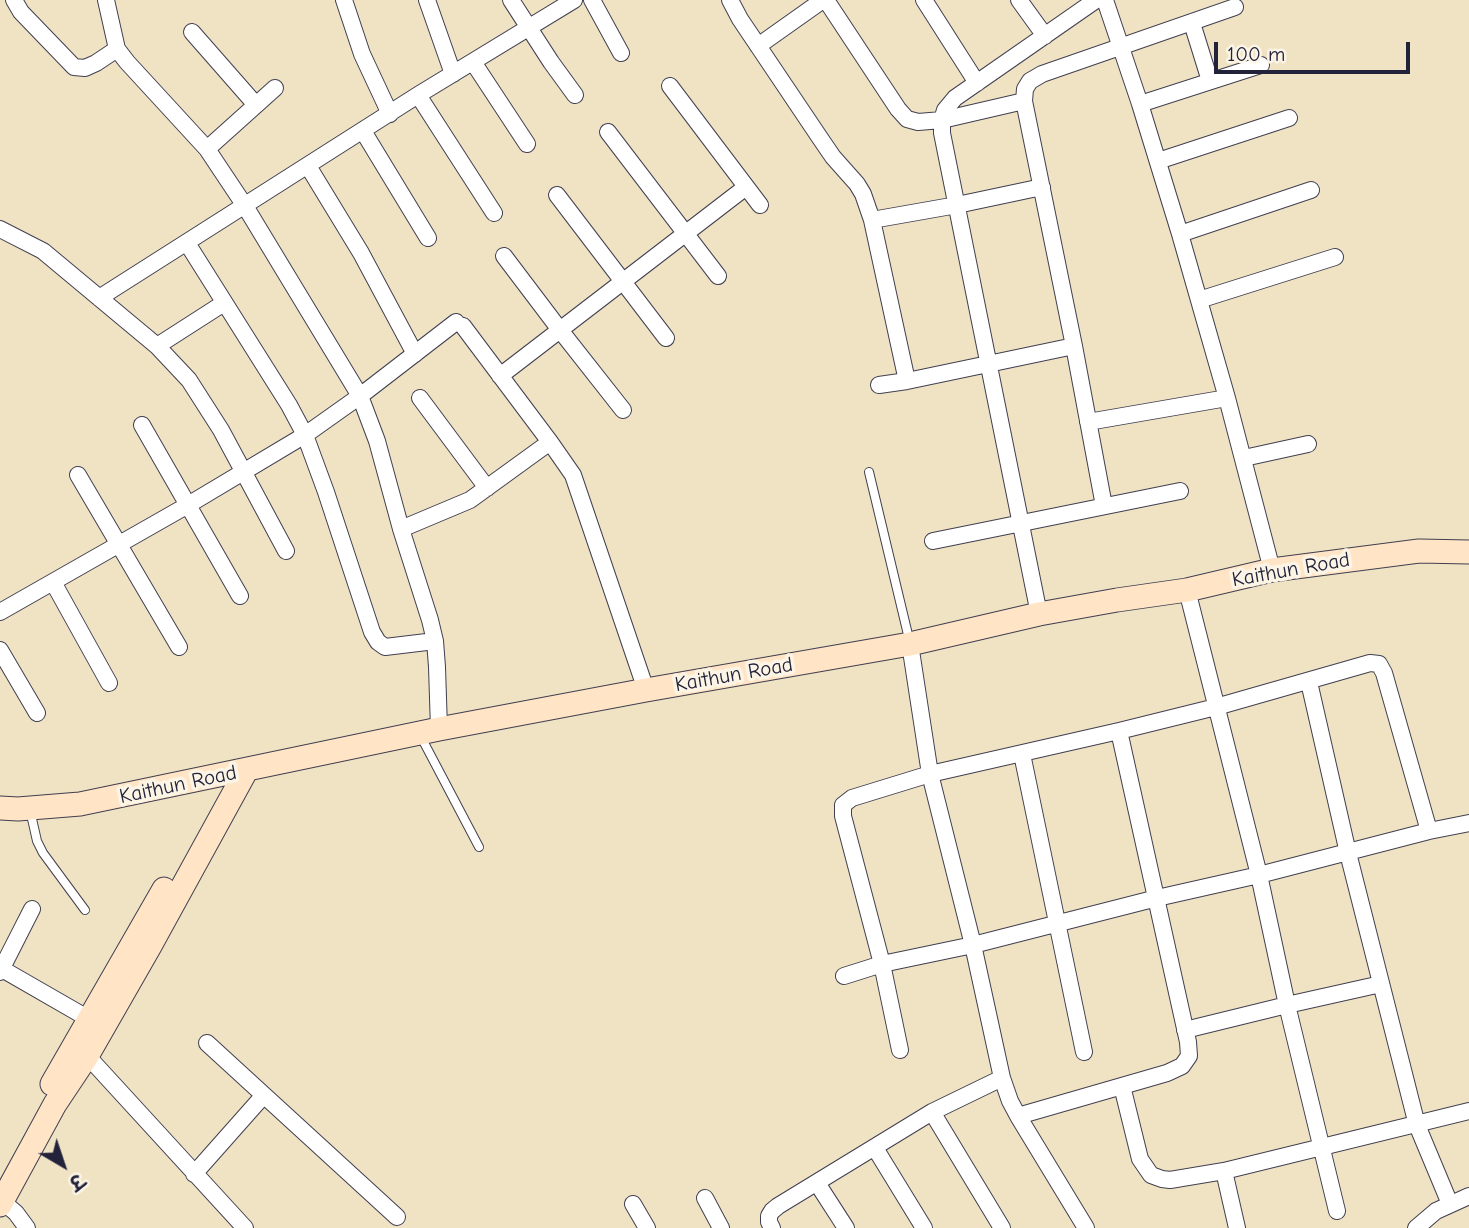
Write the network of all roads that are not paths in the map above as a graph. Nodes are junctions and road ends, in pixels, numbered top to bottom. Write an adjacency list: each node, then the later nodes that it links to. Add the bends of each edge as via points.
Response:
1 (14, 0): 21 (street, via 74,67 85,68)
2 (106, 0): 21 (street)
3 (344, 0): 35 (street, via 362,54)
4 (427, 0): 25 (street)
5 (511, 0): 16 (street)
6 (573, 0): 16 (street)
7 (592, 0): 22 (street)
8 (730, 0): 19 (street)
9 (824, 0): 19 (street); 37 (street, via 907,119)
10 (924, 0): 27 (street)
11 (1019, 0): 18 (street)
12 (1096, 0): 18 (street)
13 (1104, 0): 20 (street)
14 (1235, 7): 15 (street)
15 (1192, 23): 20 (street); 26 (street)
16 (528, 28): 23 (street); 31 (street)
17 (192, 32): 34 (street)
18 (1045, 36): 27 (street)
19 (758, 46): 52 (street, via 833,157 857,184)
20 (1121, 47): 32 (street, via 1042,74 1030,81); 33 (street)
21 (117, 49): 41 (street)
22 (621, 53)
23 (472, 62): 25 (street); 40 (street)
24 (1261, 65): 26 (street)
25 (453, 74): 30 (street)
26 (1210, 81): 33 (street)
27 (977, 83): 37 (street, via 955,98)
28 (670, 86): 44 (street)
29 (275, 88): 34 (street)
30 (418, 95): 35 (street); 51 (street)
31 (575, 95)
32 (1024, 101): 37 (street); 45 (street)
33 (1140, 104): 42 (street)
34 (256, 105): 41 (street)
35 (390, 114): 38 (street)
36 (1289, 118): 42 (street)
37 (942, 120): 49 (street)
38 (363, 131): 43 (street); 56 (street)
39 (608, 132): 54 (street)
40 (527, 144)
41 (207, 149): 50 (street)
42 (1157, 161): 55 (street)
43 (308, 166): 50 (street); 69 (street)
44 (746, 187): 48 (street); 54 (street)
45 (1042, 187): 49 (street); 68 (street)
46 (1311, 190): 55 (street)
47 (557, 195): 61 (street)
48 (760, 205)
49 (957, 205): 52 (street); 70 (street)
50 (246, 206): 57 (street); 74 (street)
51 (494, 213)
52 (872, 220): 72 (street)
53 (0, 229): 62 (street, via 43,251)
54 (685, 234): 60 (street); 61 (street)
55 (1180, 234): 63 (street)
56 (428, 238)
57 (187, 243): 62 (street); 64 (street)
58 (504, 256): 65 (street)
59 (1335, 257): 63 (street)
60 (718, 276)
61 (622, 283): 65 (street); 66 (street)
62 (99, 298): 67 (street)
63 (1199, 300): 76 (street)
64 (225, 303): 67 (street); 80 (street)
65 (560, 330): 71 (street); 77 (street)
66 (666, 338)
67 (157, 346): 84 (street, via 189,380)
68 (1074, 346): 70 (street); 78 (street)
69 (415, 354): 71 (street, via 459,324); 74 (street)
70 (989, 364): 72 (street); 91 (street)
71 (500, 376): 81 (street)
72 (907, 381): 73 (street)
73 (879, 385)
74 (360, 396): 80 (street); 92 (street)
75 (420, 398): 87 (street)
76 (1227, 398): 78 (street); 83 (street)
77 (623, 410)
78 (1088, 422): 90 (street)
79 (142, 425): 89 (street)
80 (305, 435): 84 (street); 103 (street, via 378,642 385,647)
81 (550, 442): 87 (street); 109 (street, via 573,475)
82 (1308, 444): 83 (street)
83 (1244, 458): 97 (street)
84 (245, 471): 89 (street); 95 (street)
85 (869, 472): 104 (lane)
86 (78, 475): 94 (street)
87 (487, 488): 92 (street, via 470,500)
88 (1180, 492): 90 (street)
89 (188, 505): 94 (street); 100 (street)
90 (1104, 506): 91 (street)
91 (1021, 523): 93 (street); 102 (street)
92 (401, 529): 103 (street)
93 (933, 541)
94 (119, 544): 98 (street); 105 (street)
95 (286, 551)
96 (1469, 552): 97 (street, Kaithun Road, via 1419,551)
97 (1272, 570): 99 (street, Kaithun Road)
98 (53, 582): 101 (street); 108 (street)
99 (1187, 590): 102 (street, Kaithun Road); 110 (street)
100 (240, 596)
101 (0, 612)
102 (1039, 614): 104 (street, Kaithun Road)
103 (435, 641): 112 (street)
104 (910, 644): 109 (street, Kaithun Road); 116 (street)
105 (179, 647)
106 (0, 650): 111 (street)
107 (1309, 681): 110 (street); 120 (street, via 1379,664); 122 (street)
108 (109, 683)
109 (646, 690): 112 (street, Kaithun Road)
110 (1216, 707): 113 (street); 123 (street)
111 (37, 713)
112 (429, 731): 115 (street, Kaithun Road); 121 (lane)
113 (1119, 731): 114 (street); 124 (street)
114 (1022, 754): 116 (street); 127 (street)
115 (237, 773): 118 (street, Kaithun Road, via 80,804); 134 (street); 137 (street, via 157,934)
116 (930, 774): 128 (street); 129 (street, via 852,798 844,805 843,816)
117 (0, 808): 118 (street, Kaithun Road)
118 (29, 808): 126 (lane, via 43,853)
119 (1469, 823): 120 (street)
120 (1429, 831): 122 (street)
121 (479, 847)
122 (1348, 853): 123 (street); 132 (street)
123 (1259, 875): 124 (street); 133 (street)
124 (1157, 898): 127 (street); 135 (street)
125 (32, 909): 130 (street)
126 (85, 910)
127 (1057, 923): 128 (street); 139 (street)
128 (973, 945): 129 (street); 140 (street)
129 (882, 964): 131 (street); 138 (street)
130 (1, 971): 134 (street)
131 (844, 976)
132 (1381, 984): 133 (street); 146 (street)
133 (1287, 1005): 135 (street); 147 (street)
134 (89, 1019): 137 (street)
135 (1185, 1030): 141 (street, via 1190,1051 1182,1066)
136 (207, 1043): 142 (street)
137 (81, 1049): 150 (street); 151 (street); 155 (street)
138 (900, 1050)
139 (1084, 1052)
140 (1002, 1078): 144 (street); 145 (street)
141 (1122, 1086): 145 (street); 149 (street, via 1140,1159 1151,1175 1170,1180)
142 (264, 1095): 150 (street); 159 (street)
143 (1469, 1111): 146 (street)
144 (932, 1112): 148 (street); 168 (street)
145 (1018, 1116): 160 (street)
146 (1417, 1125): 147 (street); 157 (street)
147 (1320, 1147): 149 (street); 158 (street)
148 (875, 1148): 152 (street); 167 (street)
149 (1224, 1171): 169 (street)
150 (194, 1174): 162 (street)
151 (0, 1175)
152 (817, 1183): 165 (street, via 772,1211); 166 (street)
153 (1469, 1196): 157 (street)
154 (705, 1198): 164 (street)
155 (1, 1203): 161 (street)
156 (633, 1204): 163 (street)
157 (1450, 1204): 170 (street)
158 (1337, 1211)
159 (397, 1217)
160 (1078, 1225)
161 (27, 1228)
162 (245, 1228)
163 (647, 1228)
164 (721, 1228)
165 (772, 1228)
166 (846, 1228)
167 (924, 1228)
168 (1002, 1228)
169 (1237, 1228)
170 (1416, 1228)

